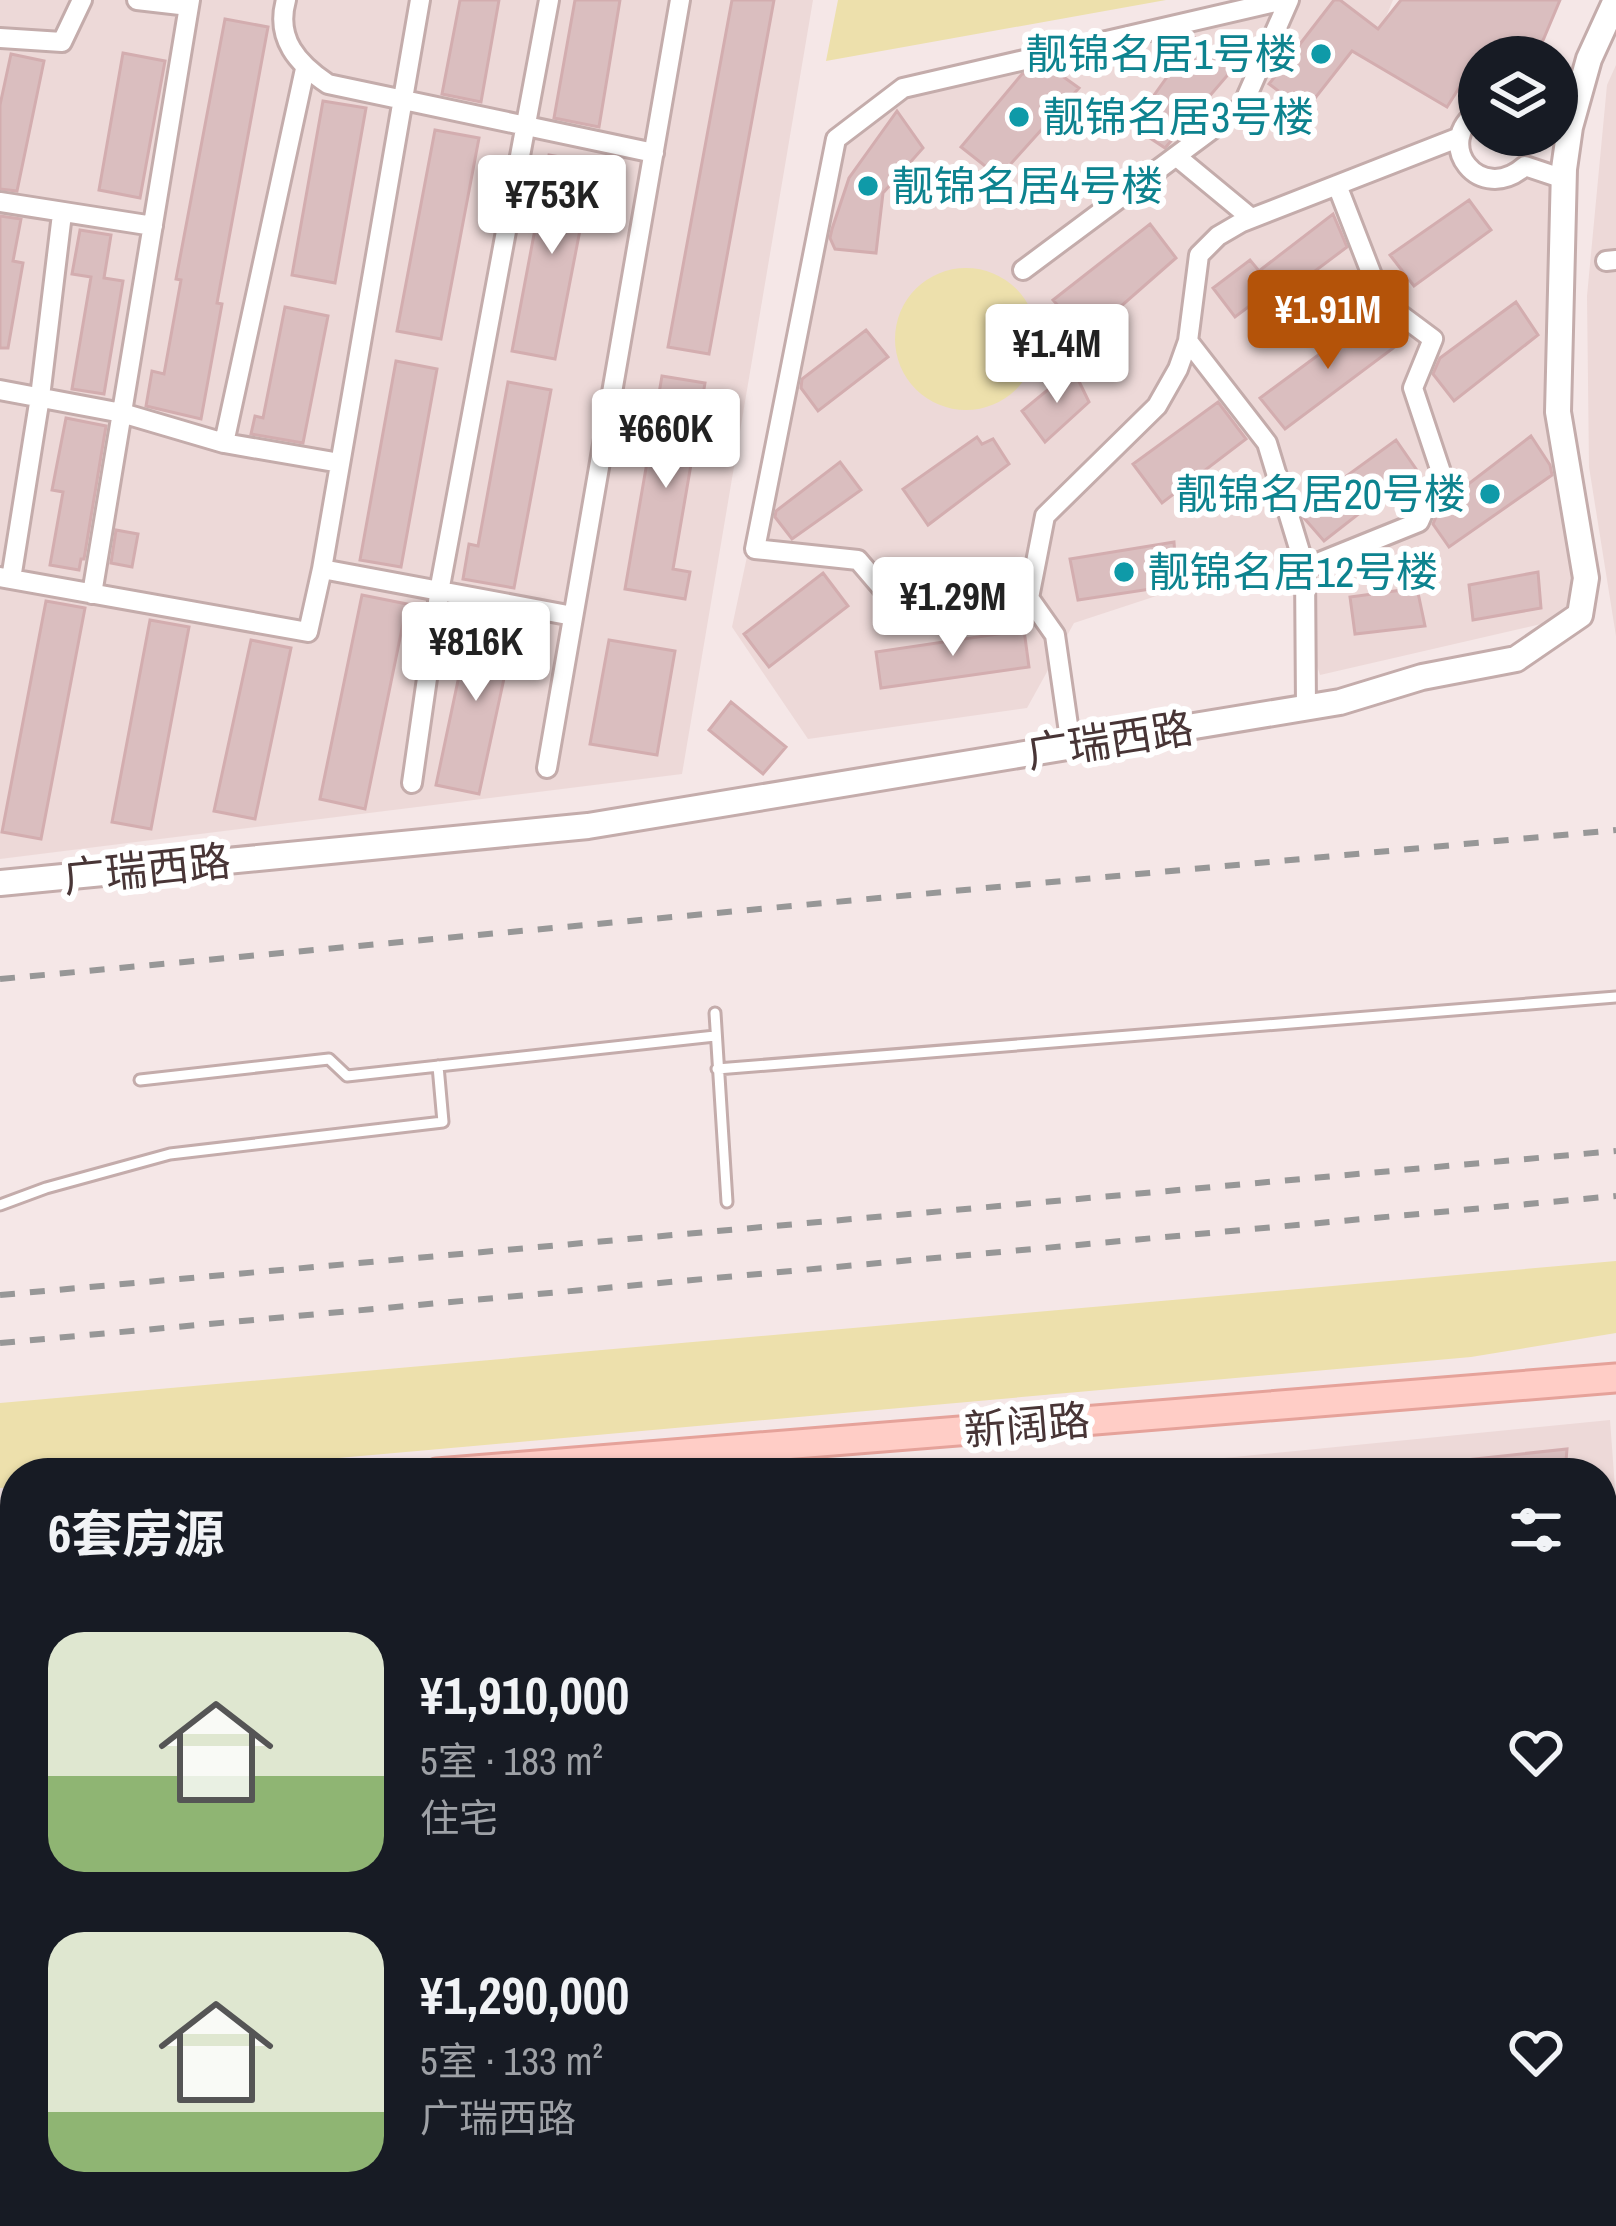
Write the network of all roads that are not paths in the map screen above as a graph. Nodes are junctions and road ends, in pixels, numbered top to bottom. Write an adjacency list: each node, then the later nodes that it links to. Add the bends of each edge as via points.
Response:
1 (82, 0): 10 (street, via 62,42)
2 (137, 0): 9 (street)
3 (286, 0): 11 (street, via 287,46)
4 (420, 0): 13 (street)
5 (549, 0): 14 (street)
6 (680, 0): 16 (street)
7 (1287, 0): 17 (street, via 1242,107); 38 (street, via 903,88 836,140 755,549 858,560 910,621)
8 (1616, 0): 12 (street, 广瑞西路)
9 (190, 3): 25 (street)
10 (0, 38)
11 (305, 69): 13 (street, via 328,84); 31 (street)
12 (1578, 89)
13 (403, 100): 14 (street); 32 (street)
14 (526, 126): 16 (street); 36 (street)
15 (1458, 138): 21 (street)
16 (654, 153): 39 (street)
17 (1176, 156): 24 (street); 26 (street)
18 (1462, 156): 20 (street, via 1481,177 1505,179 1525,166)
19 (1562, 156): 20 (street, 广瑞西路)
20 (1564, 179): 40 (street, 广瑞西路, via 1558,412 1586,578 1580,615 1516,658)
21 (1337, 185): 24 (street); 33 (street, via 1382,301 1433,339 1413,388 1441,472 1419,522)
22 (0, 202): 23 (street)
23 (62, 214): 25 (street); 29 (street)
24 (1251, 218): 27 (street, via 1199,255)
25 (153, 226): 30 (street)
26 (1023, 270)
27 (1188, 341): 33 (street, via 1267,443); 38 (street, via 1157,406 1045,516)
28 (0, 390): 29 (street)
29 (40, 397): 30 (street); 35 (street)
30 (122, 413): 31 (street); 37 (street)
31 (224, 443): 32 (street)
32 (340, 463): 34 (street)
33 (1305, 568): 40 (street)
34 (322, 569): 36 (street); 37 (street, via 308,632)
35 (6, 578): 37 (street)
36 (440, 591): 39 (street); 43 (street)
37 (92, 594)
38 (1029, 598): 41 (street, via 1055,635)
39 (573, 616): 42 (street)
40 (1306, 708): 41 (street, 广瑞西路)
41 (1071, 746): 44 (street, 广瑞西路, via 588,826)
42 (547, 768)
43 (412, 783)
44 (0, 883)
45 (1616, 997): 49 (lane)
46 (715, 1013): 47 (lane)
47 (716, 1036): 48 (lane); 49 (lane)
48 (438, 1066): 50 (lane, via 347,1076 329,1059); 52 (lane, via 443,1122 170,1154)
49 (717, 1069): 51 (lane)
50 (140, 1080)
51 (727, 1202)
52 (0, 1205)
53 (1616, 1378): 54 (main road, 新阔路)
54 (641, 1458)

